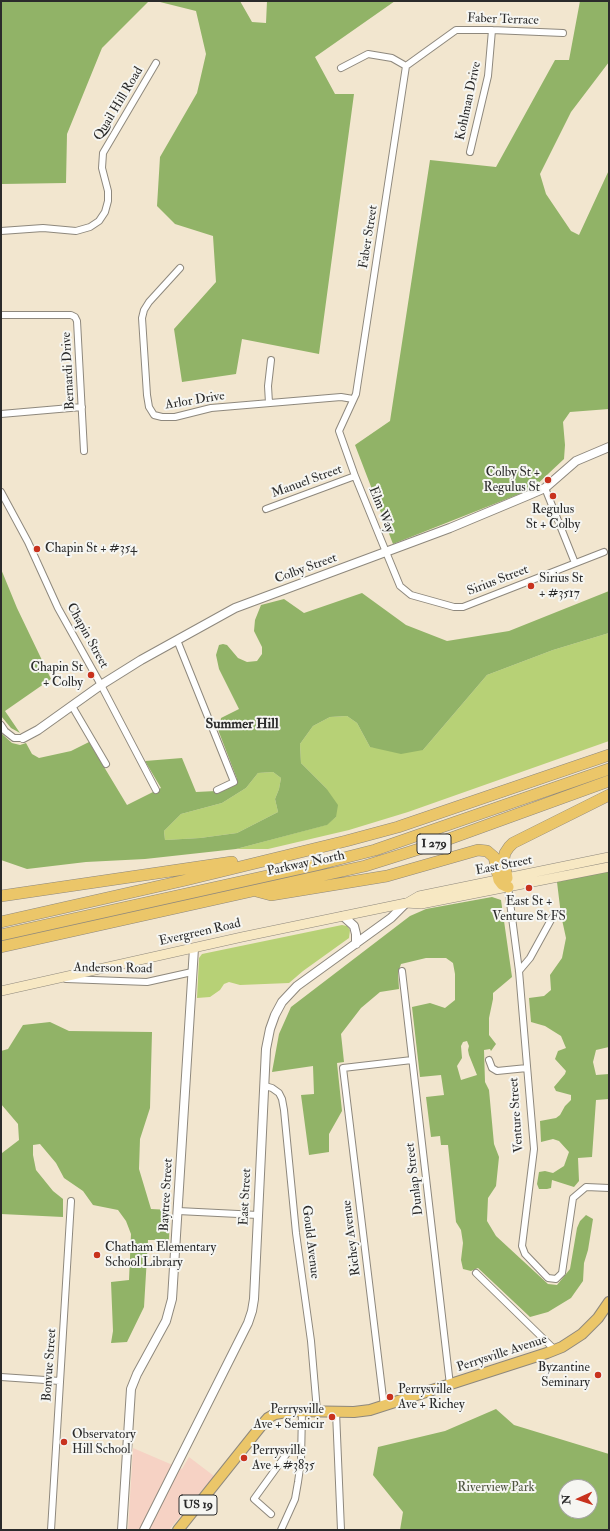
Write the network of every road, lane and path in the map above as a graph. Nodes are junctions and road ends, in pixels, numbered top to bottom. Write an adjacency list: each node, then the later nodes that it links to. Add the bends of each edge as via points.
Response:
1 (492, 30): 2 (street, Faber Terrace); 4 (street, Faber Terrace, via 456,30); 6 (street, Kohlman Drive, via 488,76)
2 (563, 33)
3 (156, 63): 7 (street, Quail Hill Road, via 103,153 102,168 108,201 105,212 98,221 90,227 76,231 43,228)
4 (406, 66): 5 (street, via 392,58 368,54); 11 (street, Faber Street, via 356,394)
5 (341, 68)
6 (470, 152)
7 (1, 231)
8 (180, 268): 12 (street, Arlor Drive, via 149,302 142,318 147,395 149,407 154,415 175,418 207,408)
9 (1, 315): 13 (street, Bernardi Drive, via 75,317)
10 (271, 360): 12 (street)
11 (353, 399): 12 (street, Arlor Drive, via 341,397); 17 (street, Faber Street, via 340,431)
12 (269, 402)
13 (82, 407): 14 (street); 16 (street, Bernardi Drive)
14 (1, 414)
15 (609, 447): 18 (street, Colby Street, via 576,461)
16 (84, 451)
17 (355, 476): 20 (street, Manuel Street); 21 (street, Elm Way)
18 (545, 488): 21 (street, Colby Street); 23 (street)
19 (1, 492): 25 (street, Chapin Street, via 28,542 58,608)
20 (266, 509)
21 (386, 552): 23 (street, Sirius Street, via 400,586 411,595 454,607 463,607); 24 (street, Colby Street, via 235,608)
22 (604, 552): 23 (street, Sirius Street)
23 (575, 563)
24 (177, 640): 25 (street, Colby Street); 34 (street, via 234,782)
25 (102, 685): 26 (street, Colby Street); 33 (street, Chapin Street)
26 (72, 706): 28 (street, Colby Street); 30 (street)
27 (1, 724): 28 (street, via 14,738)
28 (23, 738)
29 (609, 755): 36 (highway, Parkway North / I 279, via 398,827)
30 (106, 764)
31 (609, 768): 46 (highway, via 376,850)
32 (609, 781): 40 (highway, Parkway North / I 279, via 398,856 331,874)
33 (156, 790)
34 (217, 790)
35 (609, 795): 39 (highway, via 513,843 505,853)
36 (290, 854): 41 (highway); 45 (highway, Parkway North / I 279)
37 (609, 857): 39 (main road, East Street)
38 (609, 866): 39 (main road, East Street)
39 (505, 882): 40 (highway, via 494,857 487,851 478,850 387,876 271,895); 42 (main road, East Street, via 419,896); 51 (street, Venture Street)
40 (253, 890): 48 (highway, Parkway North / I 279)
41 (1, 896)
42 (406, 903): 43 (main road, Evergreen Road); 47 (street, East Street, via 391,918)
43 (343, 916): 47 (street, via 354,926); 49 (main road, Evergreen Road)
44 (552, 918): 51 (street, via 530,958)
45 (1, 922)
46 (1, 935)
47 (356, 944): 58 (street, East Street, via 297,986 282,1002 275,1015 267,1043)
48 (1, 947)
49 (194, 948): 52 (street, Baytree Street); 53 (main road, Evergreen Road)
50 (402, 971): 55 (street, Dunlap Street)
51 (519, 971): 57 (street, Venture Street)
52 (192, 972): 53 (street, Anderson Road, via 147,982); 61 (street, Baytree Street)
53 (57, 979): 54 (main road, Evergreen Road)
54 (1, 991)
55 (412, 1060): 68 (street, Dunlap Street); 69 (street, Richey Avenue, via 343,1068)
56 (489, 1060): 57 (street, via 492,1068 497,1071)
57 (527, 1068): 59 (street, Venture Street, via 534,1149 522,1246 525,1254 548,1278 556,1279 562,1273 573,1198 586,1186)
58 (265, 1086): 62 (street, East Street); 71 (street, Gould Avenue, via 279,1094 284,1110)
59 (609, 1188)
60 (71, 1201): 67 (street, Bonvue Street)
61 (178, 1211): 62 (street); 76 (street, Baytree Street, via 171,1305 166,1321 134,1378 130,1394)
62 (258, 1215): 77 (street, East Street, via 254,1299 250,1317)
63 (476, 1273): 65 (street)
64 (609, 1302): 65 (main road, Perrysville Avenue / US 19, via 582,1334)
65 (555, 1350): 68 (main road, Perrysville Avenue / US 19)
66 (1, 1377): 67 (street)
67 (60, 1381): 75 (street, Bonvue Street)
68 (450, 1385): 69 (main road, Perrysville Avenue / US 19)
69 (384, 1406): 72 (main road, Perrysville Avenue / US 19, via 365,1411)
70 (302, 1411): 71 (main road, Perrysville Avenue / US 19); 73 (street); 78 (main road, Perrysville Avenue / US 19, via 279,1413 268,1418)
71 (317, 1411): 72 (main road, Perrysville Avenue / US 19)
72 (336, 1412): 80 (street)
73 (301, 1448): 74 (street, via 294,1448 288,1452 254,1499); 79 (street, via 300,1471 294,1499)
74 (271, 1514)
75 (51, 1530)
76 (122, 1530)
77 (144, 1530)
78 (178, 1530)
79 (281, 1530)
80 (341, 1530)

